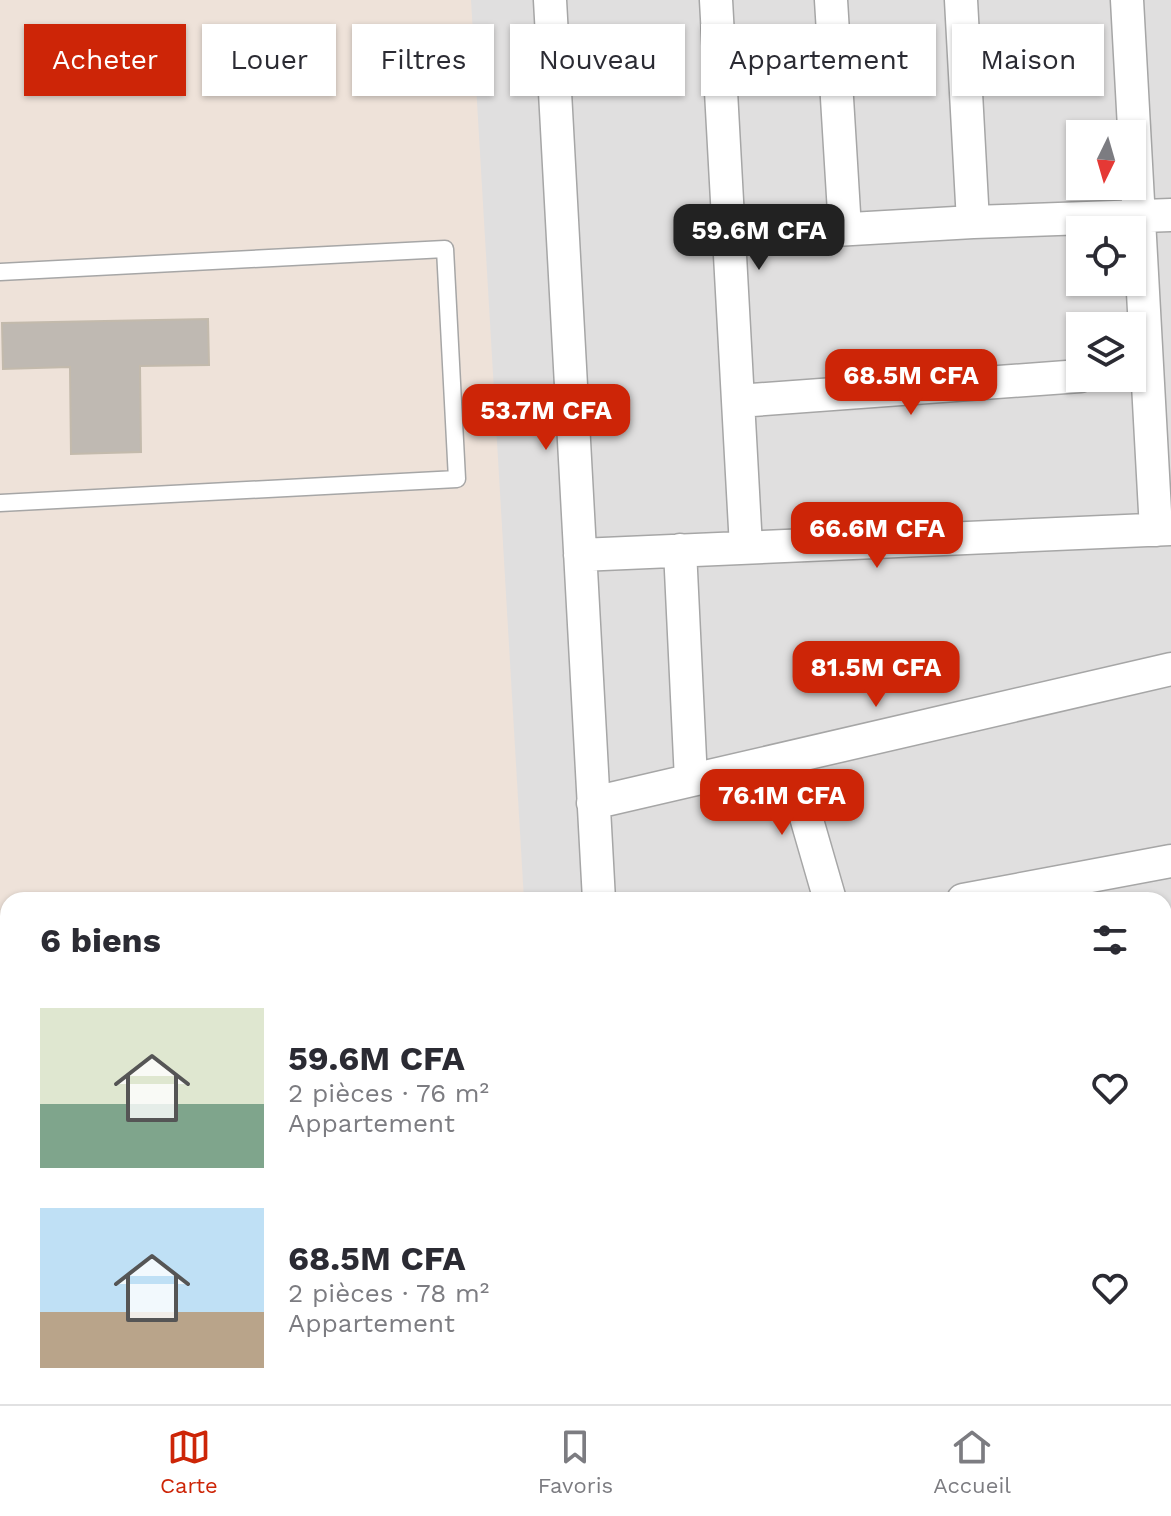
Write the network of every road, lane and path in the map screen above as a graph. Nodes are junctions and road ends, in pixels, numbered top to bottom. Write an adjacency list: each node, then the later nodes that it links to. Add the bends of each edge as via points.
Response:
1 (550, 0): 21 (street)
2 (716, 0): 12 (street)
3 (831, 0): 11 (street)
4 (961, 0): 10 (street)
5 (1127, 0): 7 (street)
6 (1171, 215): 8 (street)
7 (1139, 216)
8 (1146, 217)
9 (1066, 219): 10 (street)
10 (973, 222): 11 (street)
11 (845, 229): 12 (street)
12 (729, 236): 16 (street)
13 (0, 272): 17 (lane, via 445,249 457,479)
14 (1066, 377): 16 (street)
15 (1143, 392): 18 (street)
16 (738, 401): 19 (street)
17 (0, 503)
18 (1164, 530): 19 (street)
19 (746, 547): 20 (street)
20 (680, 550): 21 (street); 24 (street)
21 (580, 555): 25 (street)
22 (1171, 669): 23 (street)
23 (789, 758): 24 (street); 28 (street)
24 (691, 780): 25 (street)
25 (593, 803): 27 (street)
26 (1171, 861): 29 (street)
27 (590, 892)
28 (828, 892)
29 (1006, 892)

